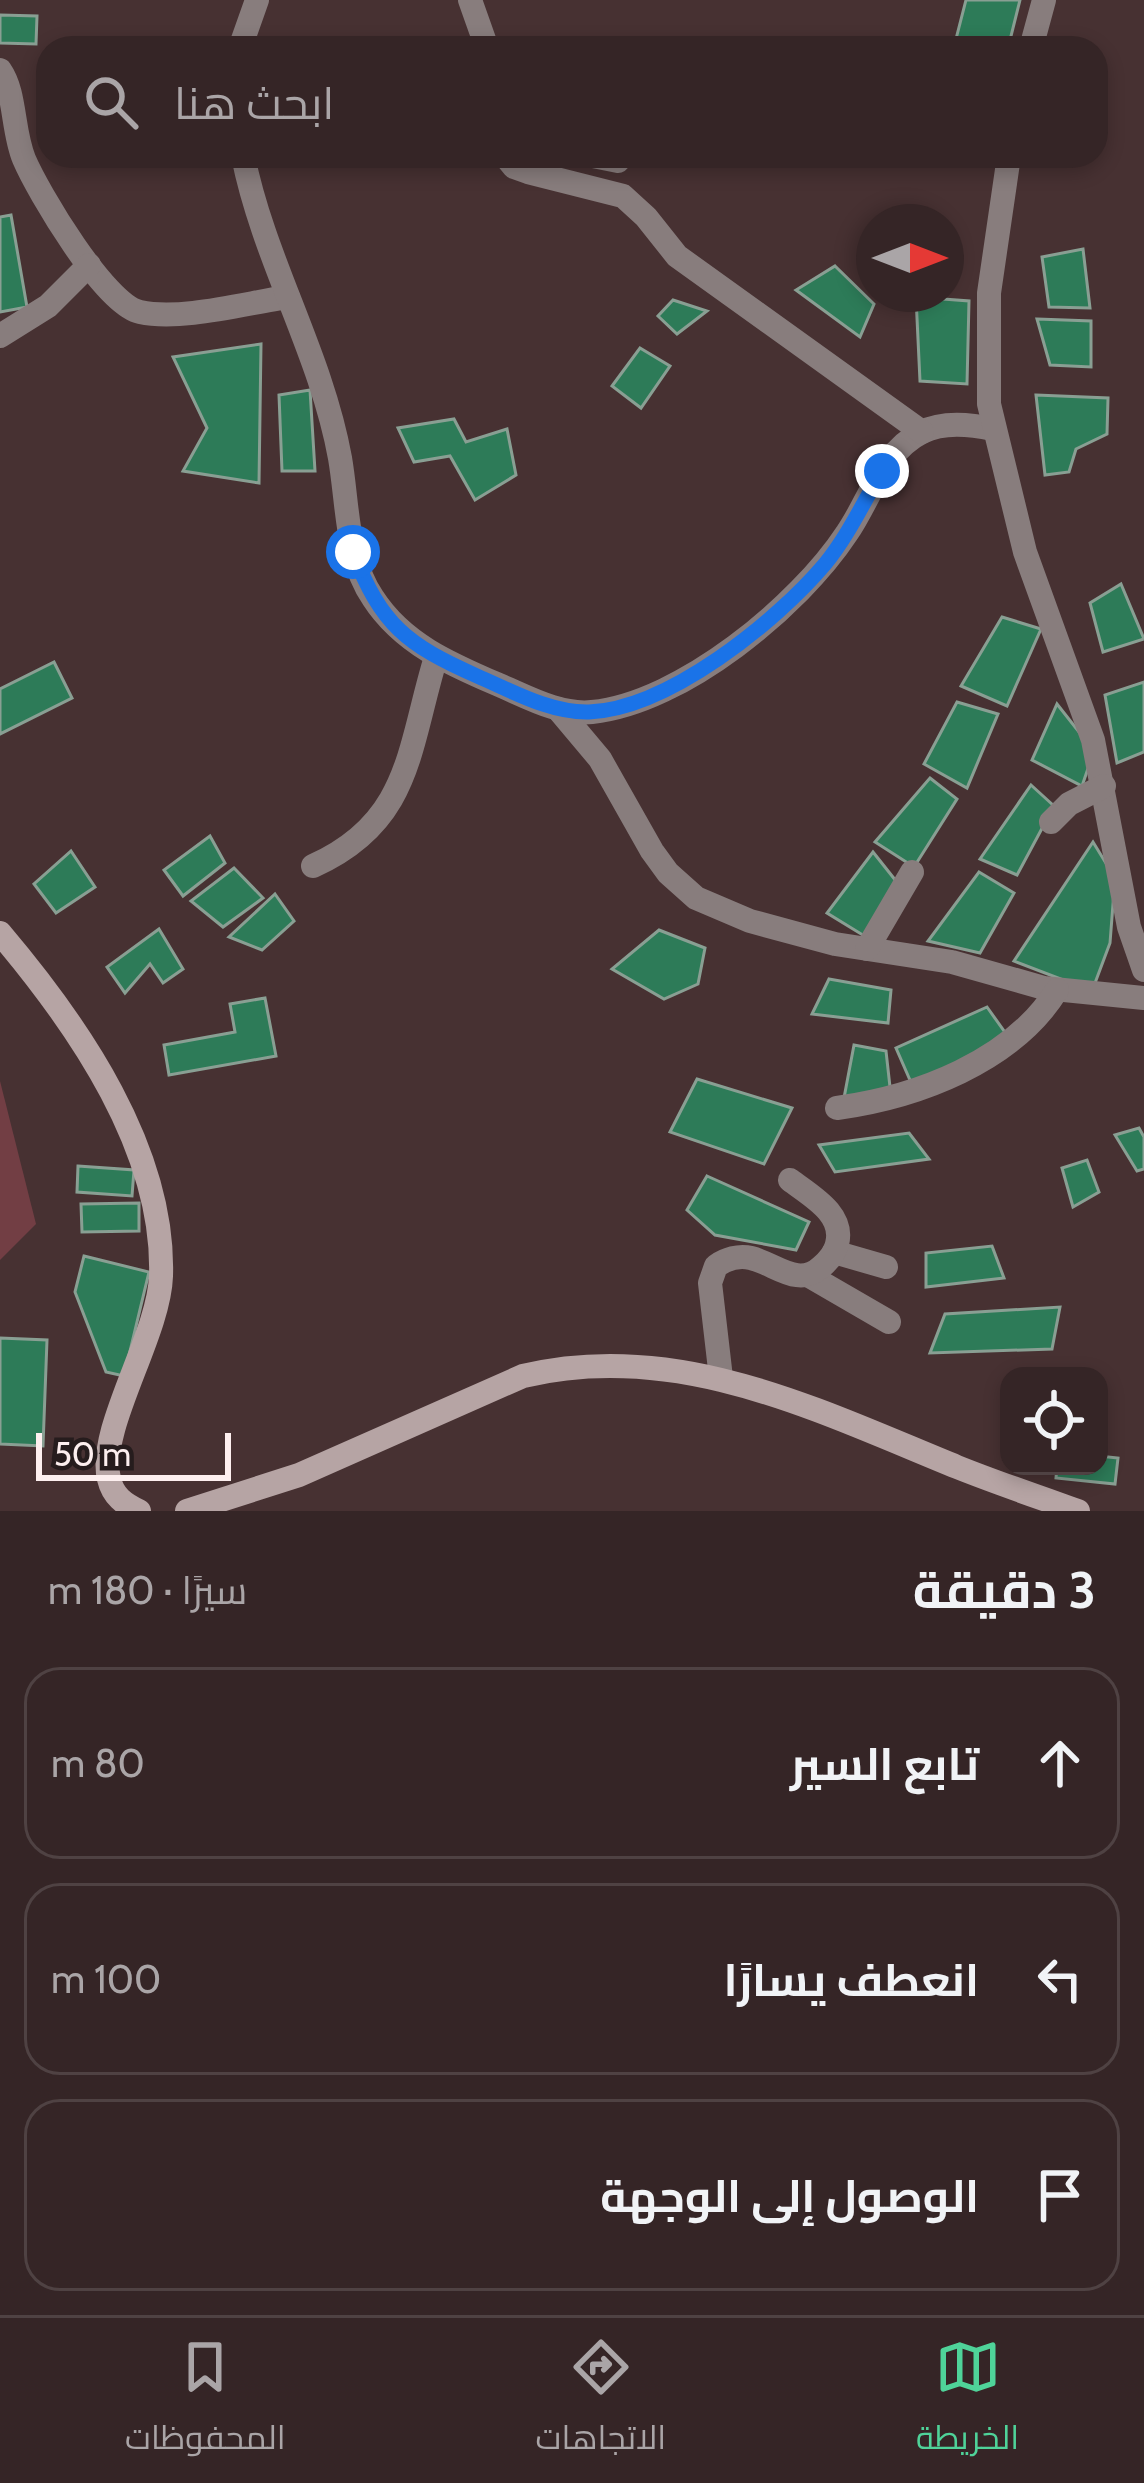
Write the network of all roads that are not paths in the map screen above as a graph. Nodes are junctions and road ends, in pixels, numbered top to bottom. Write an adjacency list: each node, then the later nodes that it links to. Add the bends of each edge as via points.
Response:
1 (257, 0): 4 (street)
2 (470, 0): 5 (street)
3 (1044, 0): 6 (street)
4 (244, 36)
5 (483, 36)
6 (1034, 36)
7 (0, 70): 11 (street, via 25,162)
8 (246, 168): 12 (street)
9 (540, 168): 15 (street, via 623,196 676,256)
10 (1007, 168): 14 (street, via 988,292)
11 (89, 265): 12 (street, via 124,305 142,313); 13 (street, via 48,306)
12 (288, 297): 16 (street, via 329,416 353,552 370,595 395,627)
13 (0, 336)
14 (993, 428): 15 (street); 18 (street, via 1025,552)
15 (922, 432): 17 (street, via 882,471 825,564 734,646 630,704)
16 (436, 657): 17 (street); 20 (street, via 388,808 355,843)
17 (558, 709): 23 (street, via 600,759 660,862 697,898 750,921)
18 (1104, 786): 19 (street); 24 (street)
19 (1051, 822)
20 (313, 866)
21 (912, 872): 23 (street)
22 (0, 933): 34 (main road, via 104,1081 153,1201 161,1283 107,1474 114,1494)
23 (867, 949): 25 (street)
24 (1144, 970)
25 (1057, 990): 26 (street); 27 (street, via 999,1049 919,1090)
26 (1144, 998)
27 (837, 1108)
28 (790, 1180): 29 (street, via 832,1215)
29 (834, 1252): 30 (street); 31 (street)
30 (886, 1267)
31 (808, 1275): 32 (street); 33 (street, via 751,1258 716,1266 710,1283)
32 (889, 1322)
33 (721, 1378): 35 (main road, via 600,1365 523,1376 299,1475); 36 (main road)
34 (139, 1511)
35 (187, 1511)
36 (1078, 1511)

